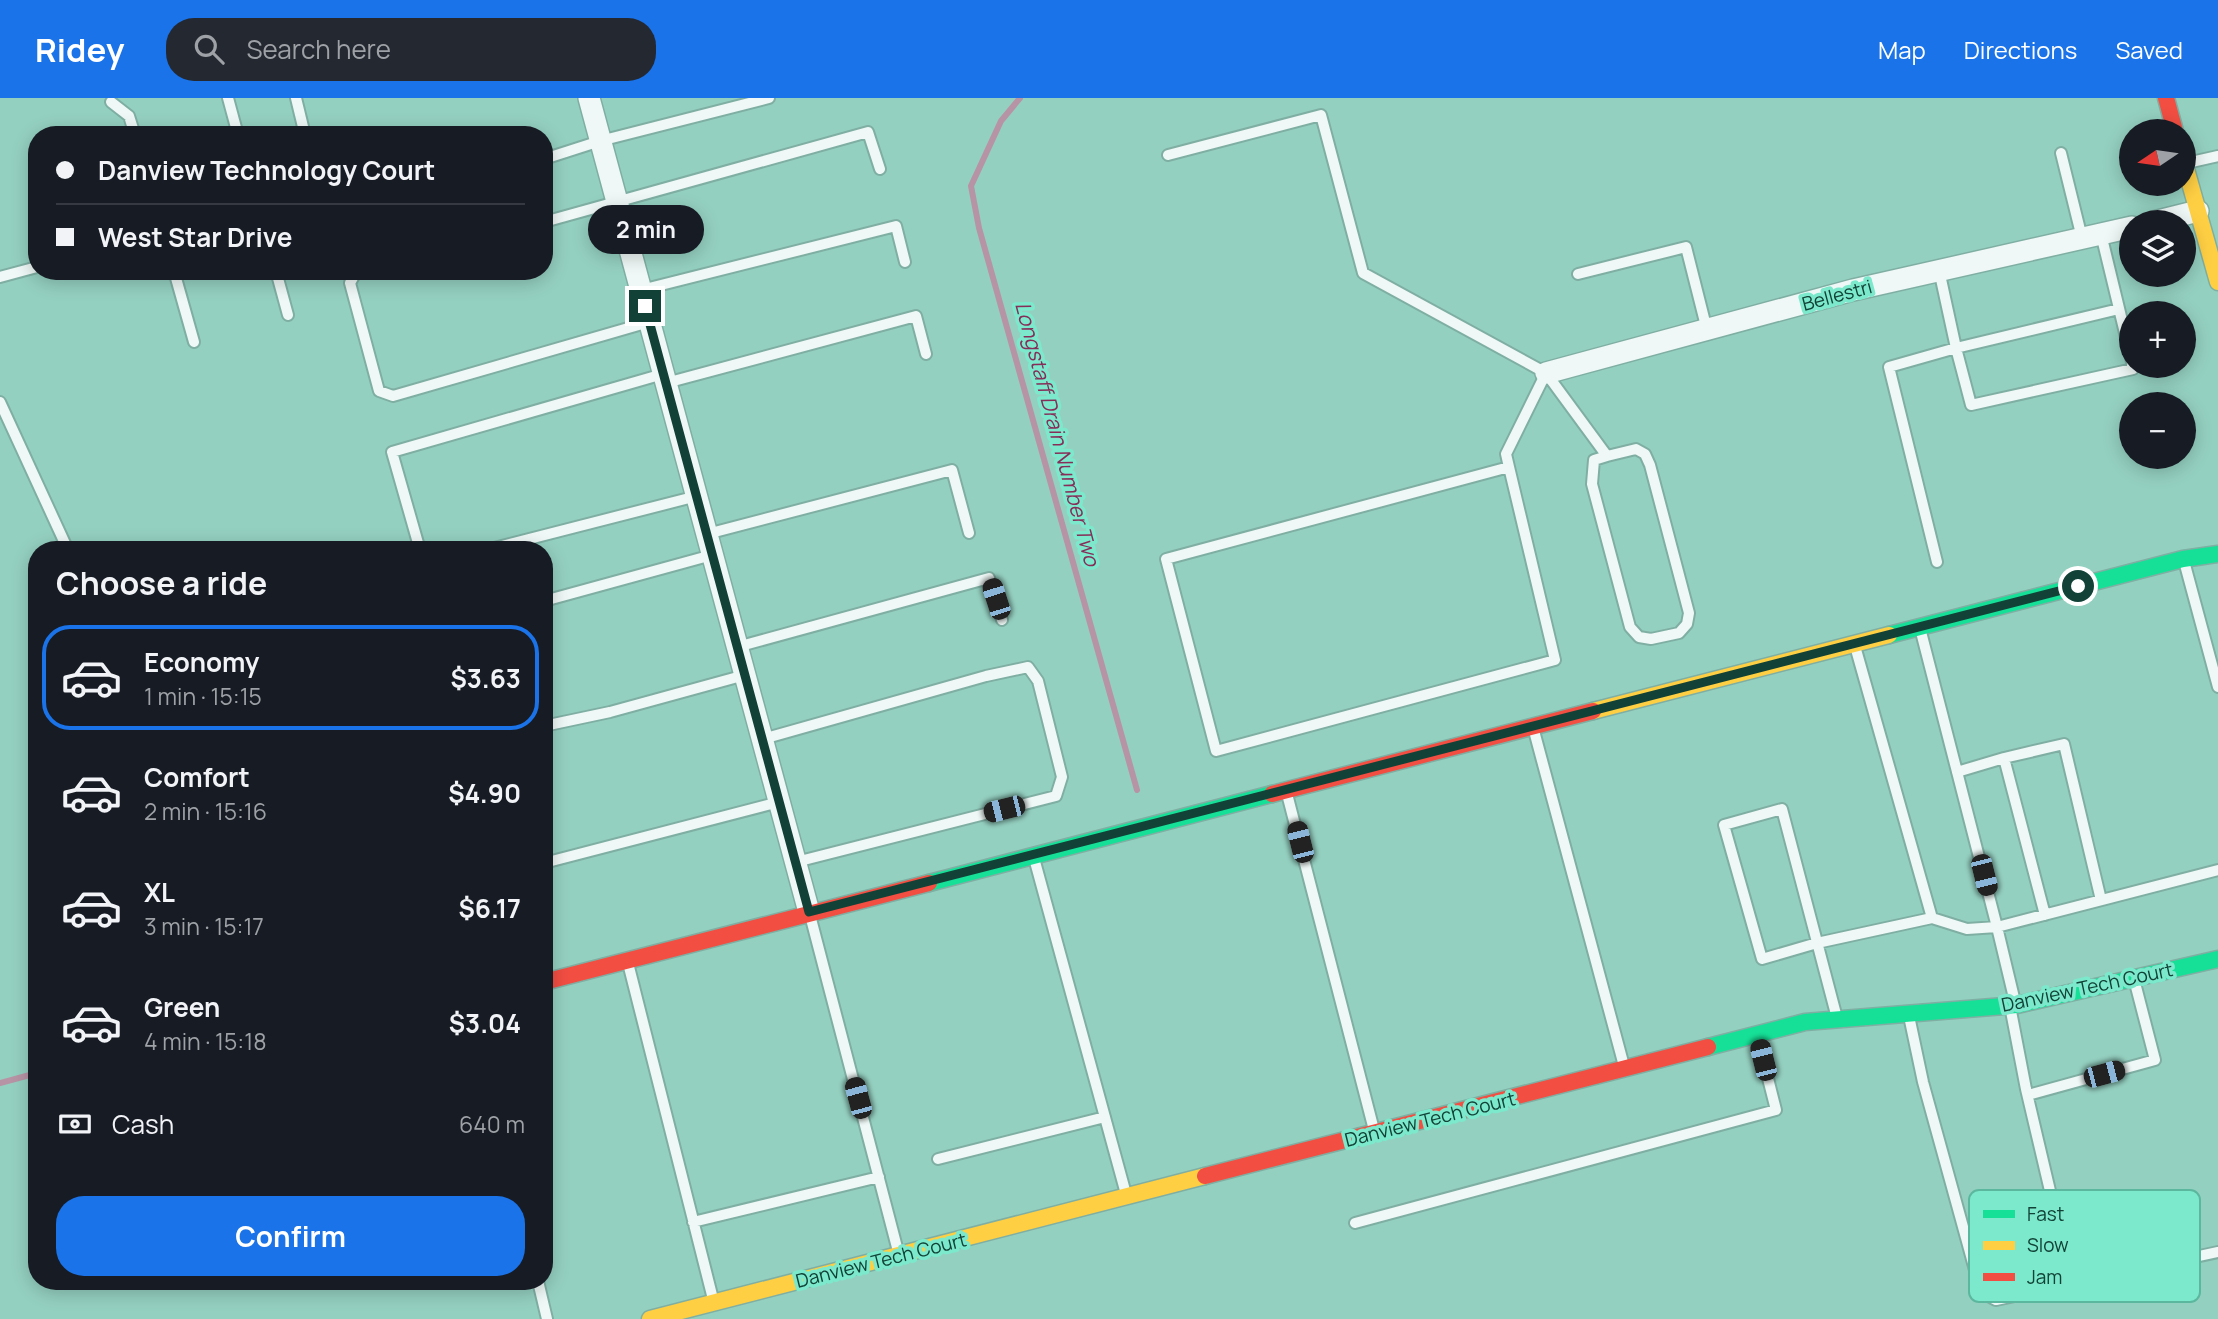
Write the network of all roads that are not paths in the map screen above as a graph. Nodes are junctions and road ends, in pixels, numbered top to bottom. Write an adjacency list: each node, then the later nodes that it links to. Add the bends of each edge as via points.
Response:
1 (228, 98): 9 (lane)
2 (296, 98): 10 (lane)
3 (589, 98): 11 (street)
4 (769, 98): 11 (lane)
5 (2166, 98): 7 (street)
6 (110, 99): 8 (lane, via 129,116)
7 (2172, 119)
8 (132, 126)
9 (236, 126)
10 (303, 126)
11 (600, 141): 14 (lane); 19 (street)
12 (2061, 153): 23 (lane)
13 (1168, 155): 42 (lane, via 1321,115 1363,273)
14 (553, 156)
15 (2218, 156): 16 (lane)
16 (2196, 161)
17 (880, 169): 19 (lane, via 868,132)
18 (2194, 196): 20 (street)
19 (617, 203): 21 (lane); 33 (street)
20 (2198, 211): 32 (street)
21 (553, 220)
22 (2119, 230): 23 (street, Bellestri)
23 (2092, 236): 26 (street, Bellestri); 34 (lane)
24 (905, 262): 33 (lane, via 896,226)
25 (28, 269): 28 (lane)
26 (1939, 270): 37 (street, Bellestri); 39 (lane)
27 (1578, 274): 37 (lane, via 1686,247)
28 (0, 277)
29 (177, 280): 38 (lane)
30 (279, 280): 35 (lane)
31 (352, 280): 36 (lane, via 379,391 393,396)
32 (2218, 282)
33 (641, 290): 36 (street)
34 (2119, 309): 39 (lane)
35 (288, 314)
36 (649, 322): 43 (street)
37 (1707, 330): 42 (street, Bellestri)
38 (194, 342)
39 (1956, 348): 41 (lane, via 1971,405); 56 (lane, via 1889,367)
40 (926, 354): 43 (lane, via 916,316)
41 (2119, 372)
42 (1546, 373): 45 (lane); 46 (lane, via 1506,454)
43 (665, 379): 47 (street); 51 (lane, via 392,452)
44 (0, 402): 50 (lane)
45 (1607, 456): 45 (lane, via 1594,460 1592,484 1630,627 1639,637 1651,639 1679,633 1689,612 1650,465 1636,449)
46 (1509, 467): 46 (lane, via 1555,660 1216,751 1166,559)
47 (697, 496): 49 (street); 52 (lane)
48 (968, 533): 49 (lane, via 952,470)
49 (707, 534): 54 (street)
50 (64, 541)
51 (417, 541)
52 (521, 541)
53 (2218, 554): 55 (street)
54 (712, 555): 57 (lane); 61 (street)
55 (2183, 559): 59 (street); 63 (lane)
56 (1937, 562)
57 (553, 599)
58 (1002, 620): 61 (lane, via 989,578)
59 (1920, 627): 60 (street); 68 (lane)
60 (1854, 644): 65 (street); 78 (lane)
61 (737, 647): 62 (street)
62 (745, 675): 64 (lane); 66 (street)
63 (2218, 687)
64 (553, 724)
65 (1533, 726): 69 (street); 89 (lane)
66 (762, 740): 70 (street); 73 (lane, via 1028,667 1038,681 1062,777 1056,796)
67 (2004, 758): 68 (lane); 75 (lane, via 2064,744); 77 (lane)
68 (1957, 772): 79 (lane)
69 (1286, 790): 71 (street); 92 (lane)
70 (779, 802): 72 (lane); 73 (street)
71 (1033, 855): 76 (street); 91 (lane)
72 (553, 861)
73 (796, 862): 76 (street)
74 (2218, 870): 75 (lane)
75 (2101, 900): 77 (lane)
76 (809, 912): 81 (street); 94 (lane)
77 (2045, 915): 79 (lane)
78 (1932, 918): 79 (lane, via 1967,929); 80 (lane)
79 (1997, 927): 85 (lane)
80 (1817, 943): 80 (lane, via 1782,809 1724,825 1762,959); 87 (lane)
81 (627, 959): 84 (street); 97 (lane)
82 (2218, 959): 83 (street, Danview Tech Court)
83 (2134, 978): 85 (street, Danview Tech Court); 90 (lane, via 2155,1060)
84 (553, 980)
85 (2013, 1006): 86 (street, Danview Tech Court); 90 (lane)
86 (1909, 1014): 87 (street, Danview Tech Court); 99 (lane)
87 (1838, 1020): 88 (street, Danview Tech Court, via 1805,1022)
88 (1757, 1035): 89 (street, Danview Tech Court); 98 (lane, via 1776,1110)
89 (1625, 1069): 92 (street, Danview Tech Court)
90 (2028, 1095): 95 (lane)
91 (1105, 1117): 93 (lane); 96 (lane)
92 (1375, 1133): 96 (street, Danview Tech Court)
93 (938, 1159)
94 (879, 1177): 97 (lane); 101 (lane)
95 (2050, 1190)
96 (1126, 1197): 101 (street, Danview Tech Court)
97 (694, 1222): 104 (lane)
98 (1355, 1223)
99 (1969, 1249)
100 (2218, 1252): 102 (lane)
101 (899, 1255): 104 (street, Danview Tech Court)
102 (2200, 1256)
103 (540, 1290): 106 (lane)
104 (714, 1303): 105 (street, Danview Tech Court)
105 (694, 1313): 107 (street, Danview Tech Court)
106 (547, 1319)
107 (650, 1319)

